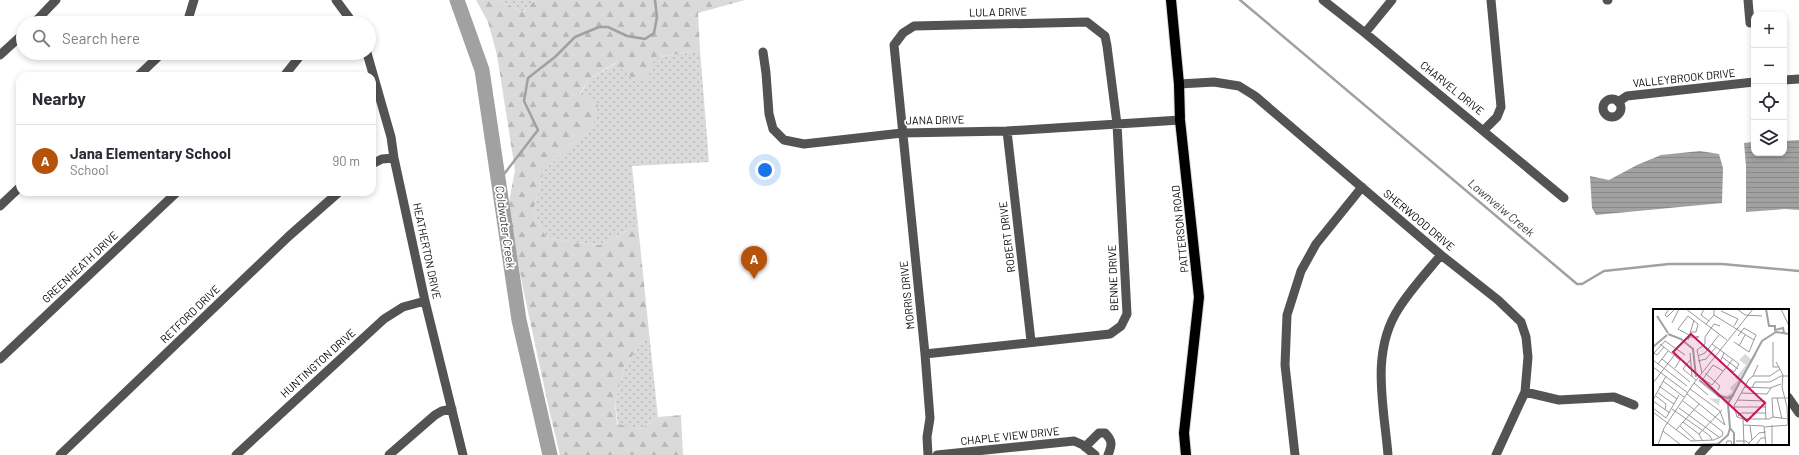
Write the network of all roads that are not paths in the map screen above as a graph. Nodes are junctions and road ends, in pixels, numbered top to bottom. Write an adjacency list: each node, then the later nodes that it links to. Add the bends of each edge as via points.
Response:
1 (56, 0): 9 (street)
2 (194, 0): 10 (street)
3 (336, 0): 11 (street)
4 (1171, 0): 27 (main road, PATTERSON ROAD)
5 (1323, 0): 13 (street, CHARVEL DRIVE)
6 (1392, 0): 13 (street)
7 (1491, 0): 31 (street, via 1501,107 1497,117)
8 (1748, 0): 12 (street)
9 (41, 16)
10 (189, 16)
11 (348, 16)
12 (1750, 23)
13 (1365, 33): 31 (street, CHARVEL DRIVE)
14 (16, 40): 16 (street)
15 (763, 52): 33 (street, JANA DRIVE, via 772,129 784,140 804,144)
16 (0, 55)
17 (155, 60): 20 (street)
18 (297, 60): 21 (street)
19 (369, 60): 22 (street, HEATHERTON DRIVE)
20 (142, 72)
21 (287, 72)
22 (372, 72)
23 (1799, 79): 24 (street)
24 (1787, 80)
25 (1751, 82): 28 (street, VALLEYBROOK DRIVE, via 1627,96)
26 (376, 84): 34 (street, HEATHERTON DRIVE, via 391,137)
27 (1179, 84): 29 (main road, PATTERSON ROAD); 36 (street, SHERWOOD DRIVE, via 1214,82 1239,86 1255,96)
28 (1618, 102)
29 (1180, 120): 30 (street, JANA DRIVE); 62 (main road, PATTERSON ROAD, via 1199,297 1184,433)
30 (1117, 124): 32 (street, JANA DRIVE); 33 (street, LULA DRIVE, via 1105,36 1086,22 914,26 903,33 894,45); 44 (street, BENNE DRIVE, via 1127,314 1121,326 1110,334)
31 (1484, 130): 40 (street, CHARVEL DRIVE)
32 (1007, 131): 33 (street, JANA DRIVE); 44 (street, ROBERT DRIVE)
33 (902, 133): 45 (street, MORRIS DRIVE)
34 (394, 158): 35 (street); 43 (street, HEATHERTON DRIVE)
35 (376, 162)
36 (1362, 187): 42 (street, SHERWOOD DRIVE); 63 (street, via 1316,244 1301,271 1287,315 1285,366)
37 (16, 191): 41 (street)
38 (173, 196): 46 (street, GREENHEATH DRIVE)
39 (334, 196): 54 (street, RETFORD DRIVE, via 289,236)
40 (1564, 198)
41 (0, 206)
42 (1441, 254): 47 (street, SHERWOOD DRIVE, via 1521,322 1528,357); 64 (street, via 1398,308 1385,339 1380,369)
43 (425, 301): 50 (street, HEATHERTON DRIVE); 55 (street, HUNTINGTON DRIVE, via 403,307 384,319)
44 (1031, 341): 45 (street, BENNE DRIVE)
45 (925, 354): 58 (street, MORRIS DRIVE, via 930,418)
46 (0, 359)
47 (1525, 392): 49 (street, via 1559,400 1614,397); 65 (street, SHERWOOD DRIVE)
48 (1789, 398): 51 (street)
49 (1634, 405)
50 (452, 409): 56 (street, via 435,415); 57 (street, HEATHERTON DRIVE)
51 (1799, 413)
52 (1708, 445): 66 (street)
53 (1085, 447): 59 (street, CHAPLE VIEW DRIVE, via 1074,442); 60 (street, CHAPLE VIEW DRIVE); 61 (street, via 1099,433 1105,433 1111,439 1112,445)
54 (60, 455)
55 (236, 455)
56 (389, 455)
57 (463, 455)
58 (928, 455)
59 (936, 455)
60 (1095, 455)
61 (1108, 455)
62 (1186, 455)
63 (1295, 455)
64 (1388, 455)
65 (1496, 455)
66 (1699, 455)

